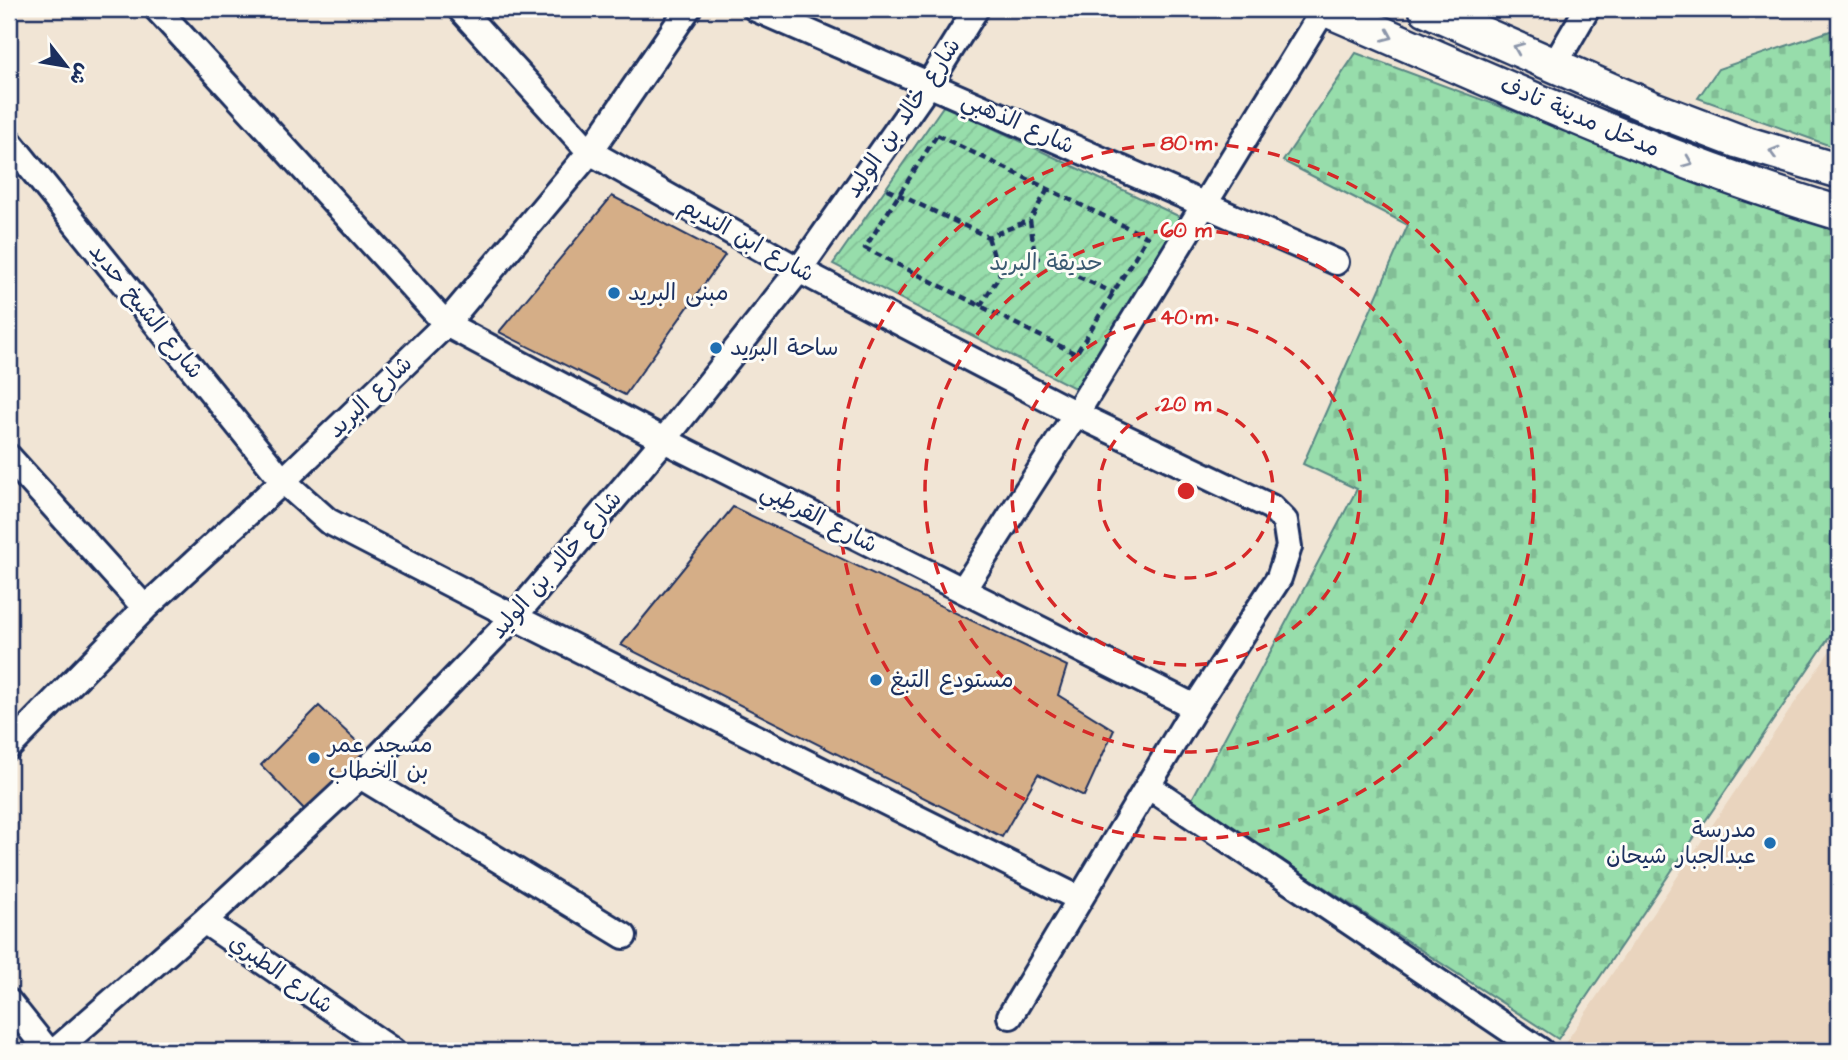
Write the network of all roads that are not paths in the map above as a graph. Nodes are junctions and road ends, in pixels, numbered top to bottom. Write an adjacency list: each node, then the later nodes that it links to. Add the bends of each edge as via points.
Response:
1 (157, 9): 18 (street, شارع القرطبي)
2 (460, 9): 12 (street, شارع ابن النديم)
3 (688, 9): 12 (street, شارع البريد)
4 (756, 9): 10 (street, شارع الذهبي)
5 (976, 9): 10 (street, شارع خالد بن الوليد)
6 (1324, 9): 14 (street); 15 (main road, مدخل مدينة تادف, one-way to 15, via 1642,144)
7 (1426, 9): 9 (main road, مدخل مدينة تادف, one-way to 7)
8 (1587, 9): 9 (street)
9 (1555, 64): 13 (main road, مدخل مدينة تادف, one-way to 9, via 1726,137)
10 (929, 84): 14 (street, شارع الذهبي); 17 (street, شارع خالد بن الوليد)
11 (9, 141): 22 (street, شارع الشيخ حديد)
12 (590, 152): 17 (street, شارع ابن النديم); 18 (street, شارع البريد)
13 (1839, 171)
14 (1204, 205): 16 (street, شارع الذهبي); 19 (street)
15 (1839, 213)
16 (1336, 262)
17 (799, 270): 19 (street, شارع ابن النديم); 20 (street, شارع خالد بن الوليد)
18 (446, 324): 20 (street, شارع القرطبي); 22 (street, شارع البريد)
19 (1076, 414): 23 (street); 26 (street, شارع ابن النديم, via 1271,507 1285,521 1289,547 1279,578)
20 (664, 440): 23 (street, شارع القرطبي); 25 (street, شارع خالد بن الوليد)
21 (9, 457): 24 (street)
22 (284, 481): 24 (street, شارع البريد); 25 (street, شارع الشيخ حديد, via 328,521)
23 (963, 590): 26 (street, شارع القرطبي)
24 (145, 608): 27 (street, شارع البريد)
25 (514, 617): 28 (street, شارع خالد بن الوليد); 30 (street, شارع الشيخ حديد)
26 (1195, 707): 29 (street, شارع ابن النديم)
27 (9, 747)
28 (360, 776): 31 (street, شارع خالد بن الوليد); 32 (street)
29 (1147, 786): 30 (street, شارع ابن النديم); 38 (street)
30 (1080, 898): 34 (street, شارع ابن النديم)
31 (204, 921): 36 (street, شارع خالد بن الوليد); 37 (street, شارع الطبري)
32 (624, 936)
33 (9, 1002): 35 (street)
34 (1010, 1016)
35 (48, 1051)
36 (55, 1051)
37 (393, 1051)
38 (1541, 1051)

